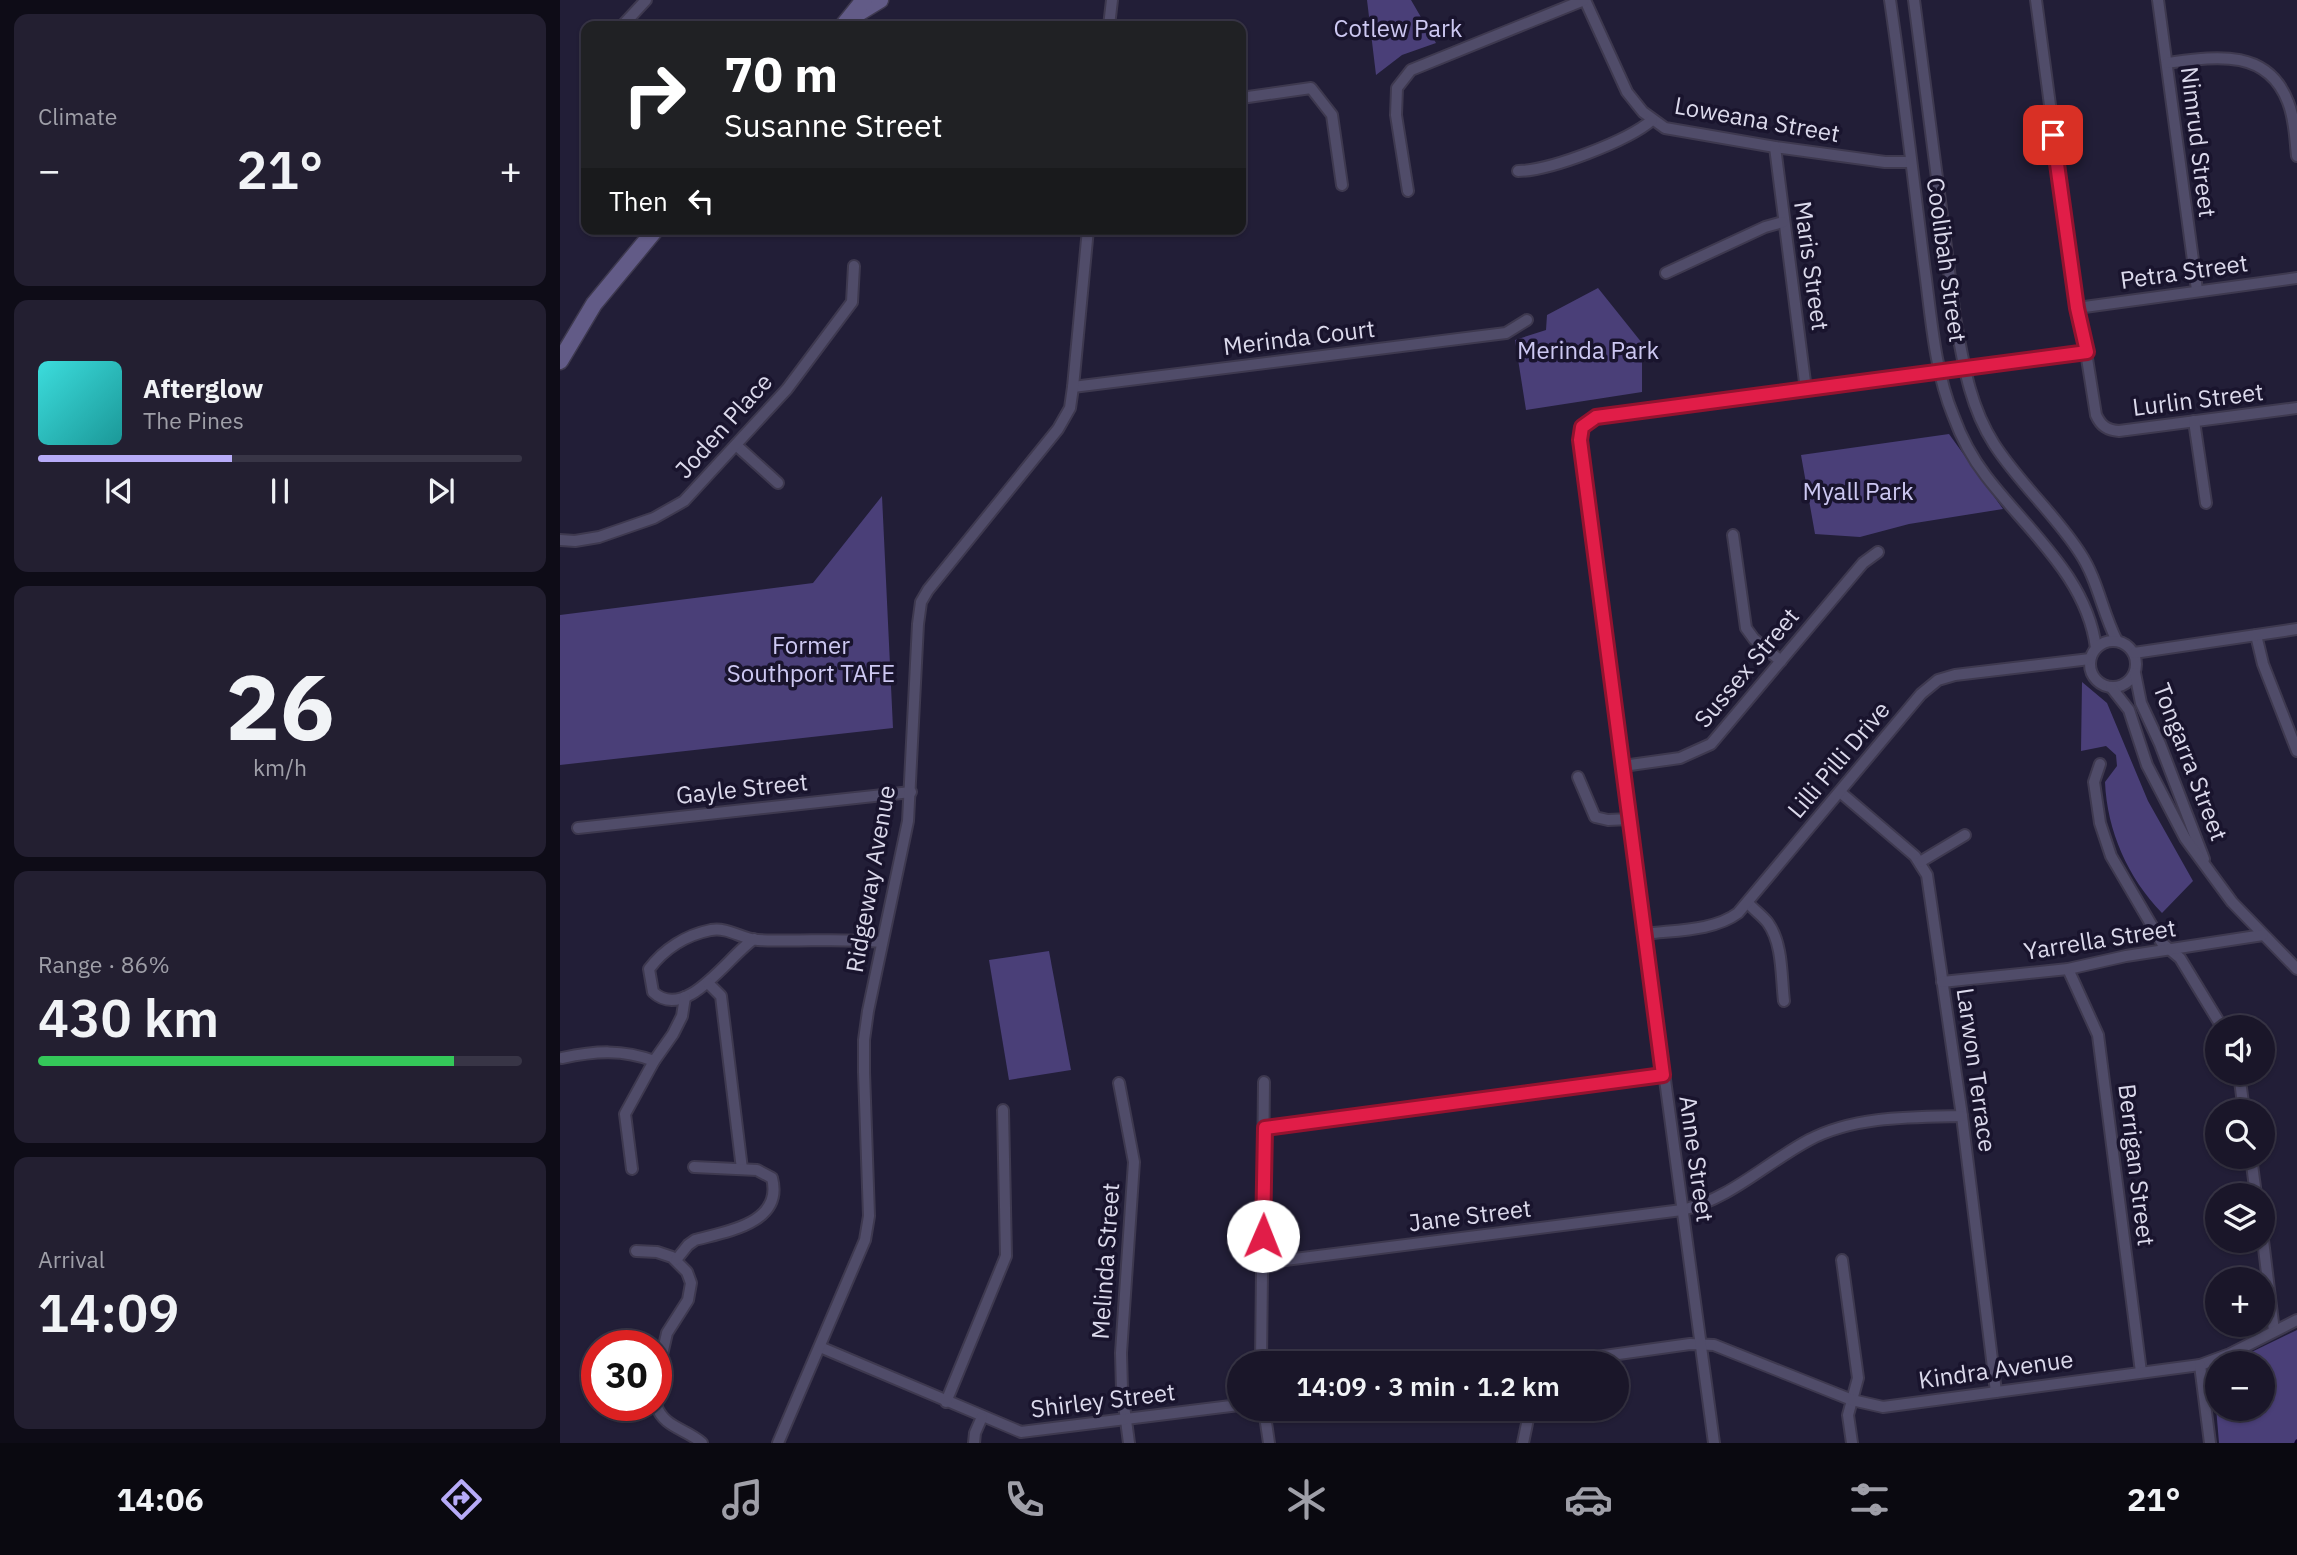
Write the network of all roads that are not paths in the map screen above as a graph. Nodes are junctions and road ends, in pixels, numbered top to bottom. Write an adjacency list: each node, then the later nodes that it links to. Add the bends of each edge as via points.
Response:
1 (646, 0): 10 (street)
2 (864, 0): 11 (main road)
3 (880, 0): 12 (main road)
4 (1112, 0): 13 (street)
5 (1585, 0): 16 (street, Loweana Street, via 1627,92); 22 (street, via 1411,70 1397,88 1396,115)
6 (1890, 0): 19 (street, Coolibah Street)
7 (1914, 0): 34 (street, Coolibah Street)
8 (2036, 0): 30 (street)
9 (2158, 0): 14 (street, Nimrud Street)
10 (627, 21)
11 (849, 21)
12 (849, 21)
13 (1110, 21)
14 (2167, 63): 18 (street, via 2225,57 2255,65 2277,83 2288,100); 29 (street, Nimrud Street)
15 (1246, 97): 21 (street, via 1311,88 1332,115)
16 (1652, 120): 17 (street, Loweana Street, via 1672,131); 20 (street, via 1632,134 1546,168)
17 (1775, 147): 19 (street, Loweana Street); 23 (street, Maris Street)
18 (2297, 156)
19 (1911, 162): 35 (street, Coolibah Street)
20 (1518, 171)
21 (1342, 186)
22 (1408, 191)
23 (1783, 222): 27 (street); 37 (street, Maris Street)
24 (651, 235): 33 (main road, via 594,304)
25 (1087, 235): 36 (street, Ridgeway Avenue)
26 (854, 266): 40 (street, Joden Place, via 852,302 787,389)
27 (1666, 273)
28 (2297, 278): 29 (street, Petra Street)
29 (2197, 290): 30 (street, Petra Street)
30 (2077, 308): 32 (street)
31 (1527, 320): 36 (street, Merinda Court, via 1506,333)
32 (2087, 352): 34 (street); 39 (street, Lurlin Street, via 2096,415 2104,428 2119,431)
33 (560, 360)
34 (1964, 368): 35 (street); 48 (street, Coolibah Street, via 1976,409 1993,442 2092,573)
35 (1940, 372): 37 (street); 49 (street, Coolibah Street, via 1951,412 1977,464 2067,573 2094,627)
36 (1073, 387): 59 (street, Ridgeway Avenue, via 1070,408 1058,429 922,602)
37 (1806, 390): 57 (street, Anne Street, via 1596,417 1580,431)
38 (2297, 408): 39 (street, Lurlin Street)
39 (2194, 421): 42 (street)
40 (736, 445): 41 (street); 44 (street, Joden Place, via 669,511 599,537)
41 (778, 482)
42 (2206, 503)
43 (1733, 535): 52 (street, via 1746,628)
44 (560, 540)
45 (1878, 552): 52 (street, Sussex Street, via 1863,563)
46 (2297, 629): 47 (street)
47 (2256, 635): 50 (street); 55 (street)
48 (2117, 641): 49 (street); 50 (street)
49 (2096, 648): 51 (street)
50 (2134, 653): 53 (street)
51 (2090, 659): 54 (street, via 2094,678); 60 (street, Lilli Pilli Drive, via 1938,680 1921,694)
52 (1781, 661): 57 (street, Sussex Street, via 1705,749 1680,758)
53 (2135, 673): 54 (street, via 2125,684); 65 (street, Tongarra Street, via 2141,703)
54 (2111, 687): 65 (street, Tongarra Street, via 2129,710 2147,765 2172,816)
55 (2297, 751)
56 (2100, 764): 71 (street, via 2094,782 2111,856 2162,943)
57 (1623, 766): 61 (street, Anne Street)
58 (1578, 777): 61 (street, via 1595,817)
59 (911, 792): 62 (street, Gayle Street); 70 (street, Ridgeway Avenue)
60 (1840, 792): 64 (street); 66 (street, Lilli Pilli Drive)
61 (1630, 819): 67 (street, Anne Street)
62 (578, 828)
63 (1965, 835): 64 (street)
64 (1920, 862): 74 (street, Larwon Terrace, via 1929,884)
65 (2206, 865): 68 (street, Tongarra Street)
66 (1748, 903): 67 (street, Lilli Pilli Drive, via 1721,922); 77 (street, via 1774,933)
67 (1645, 934): 81 (street, Anne Street)
68 (2263, 935): 71 (street, Yarrella Street); 73 (street, Tongarra Street)
69 (754, 939): 70 (street); 75 (street); 76 (street, via 712,930 666,950 649,969 650,985 662,999)
70 (882, 942): 100 (street, Ridgeway Avenue, via 864,1040 867,1228)
71 (2170, 949): 72 (street, Yarrella Street); 78 (street)
72 (2068, 969): 74 (street, Yarrella Street); 104 (street, Berrigan Street, via 2098,1035)
73 (2297, 969)
74 (1942, 982): 85 (street, Larwon Terrace)
75 (708, 983): 76 (street); 89 (street, via 721,996)
76 (685, 998): 80 (street, via 682,1016)
77 (1784, 1001)
78 (2215, 1015)
79 (562, 1058): 80 (street, via 613,1051)
80 (654, 1061): 88 (street, via 625,1114)
81 (1663, 1075): 86 (street); 90 (street, Anne Street)
82 (1264, 1082): 86 (street)
83 (1119, 1083): 111 (street, Melinda Street, via 1133,1162 1121,1353)
84 (1003, 1110): 107 (street, via 1006,1256)
85 (1962, 1116): 90 (street, Jane Street, via 1894,1119 1838,1128 1809,1140 1726,1192); 105 (street, Larwon Terrace)
86 (1265, 1128): 94 (street)
87 (694, 1167): 89 (street)
88 (632, 1169)
89 (742, 1169): 92 (street, via 772,1178 773,1194 766,1208 747,1226 695,1240)
90 (1682, 1210): 94 (street, Jane Street); 99 (street, Anne Street)
91 (636, 1251): 92 (street, via 657,1252)
92 (676, 1260): 96 (street, via 687,1272 691,1291)
93 (1842, 1260): 106 (street, via 1858,1378)
94 (1262, 1263): 101 (street)
95 (2297, 1320): 97 (street, Kindra Avenue)
96 (669, 1330)
97 (2275, 1331)
98 (2262, 1337): 103 (street, Kindra Avenue)
99 (1701, 1343): 102 (street); 106 (street, Kindra Avenue, via 1738,1353); 120 (street, Anne Street)
100 (820, 1347): 107 (street, Shirley Street); 115 (street, Ridgeway Avenue)
101 (1261, 1351)
102 (1629, 1353)
103 (2200, 1365): 104 (street, Kindra Avenue); 122 (street)
104 (2141, 1372): 105 (street, Kindra Avenue)
105 (1996, 1392): 106 (street, Kindra Avenue, via 1883,1407)
106 (1852, 1400): 121 (street, via 1848,1415)
107 (946, 1402): 109 (street, Shirley Street)
108 (1227, 1407): 111 (street, Shirley Street)
109 (982, 1417): 111 (street, Shirley Street, via 1027,1432); 116 (street)
110 (665, 1421): 114 (street)
111 (1126, 1421): 117 (street, Melinda Street)
112 (1266, 1421): 118 (street)
113 (1530, 1421): 119 (street)
114 (702, 1443)
115 (778, 1443)
116 (975, 1443)
117 (1129, 1443)
118 (1269, 1443)
119 (1523, 1443)
120 (1714, 1443)
121 (1852, 1443)
122 (2210, 1443)

